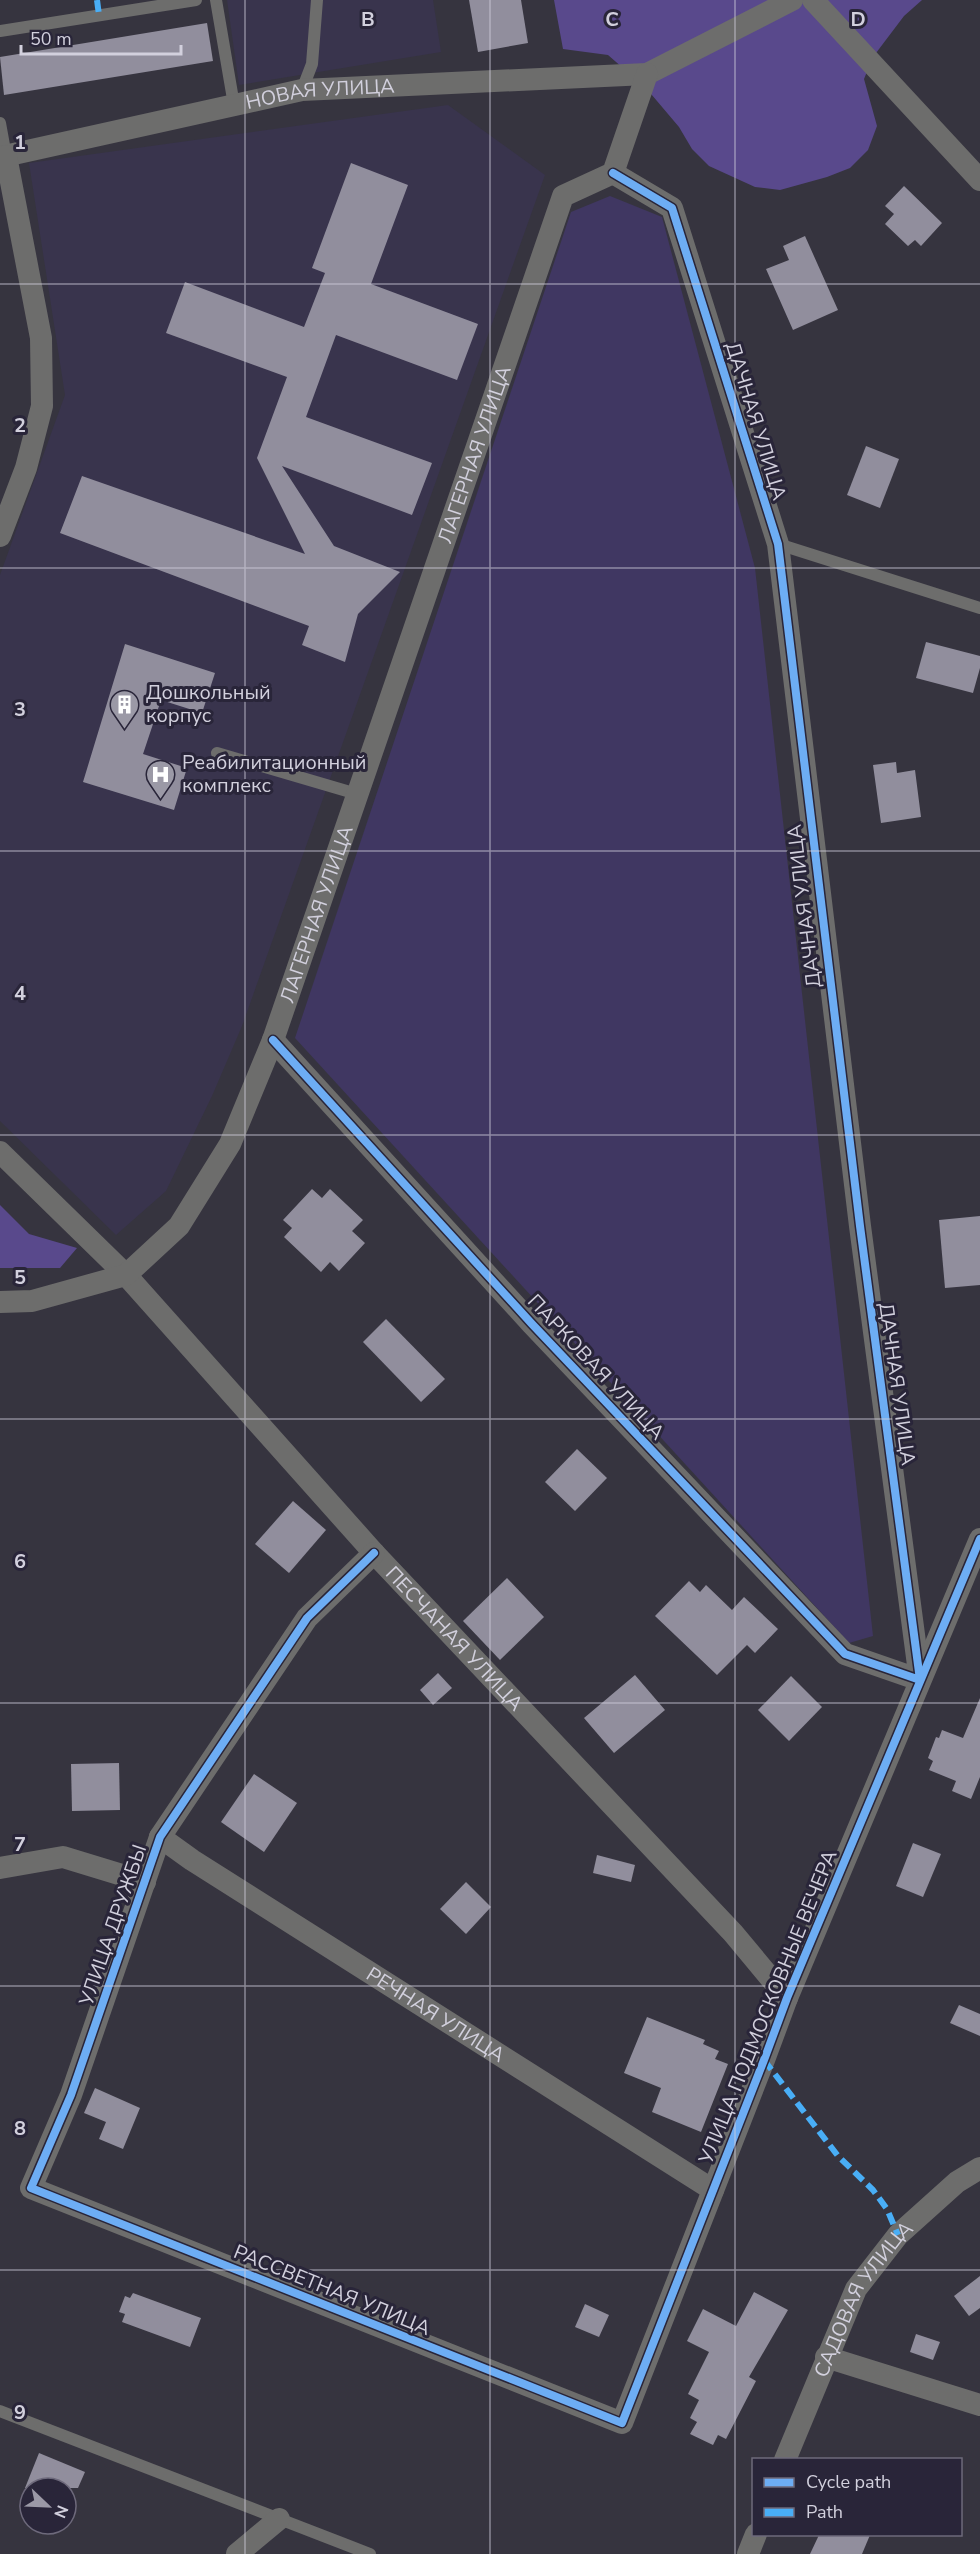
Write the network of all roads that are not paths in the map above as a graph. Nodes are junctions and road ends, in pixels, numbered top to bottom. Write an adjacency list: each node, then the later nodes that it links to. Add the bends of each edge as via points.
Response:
1 (196, 0): 6 (lane)
2 (216, 0): 9 (lane)
3 (316, 0): 8 (lane, via 312,64)
4 (792, 0): 7 (street)
5 (813, 0): 13 (street)
6 (0, 31)
7 (647, 74): 8 (street, НОВАЯ УЛИЦА); 12 (street)
8 (302, 90): 9 (street, НОВАЯ УЛИЦА)
9 (234, 105): 11 (street, НОВАЯ УЛИЦА)
10 (0, 123): 11 (lane)
11 (3, 156): 14 (street, via 41,339 42,406 26,468)
12 (613, 172): 15 (street, ДАЧНАЯ УЛИЦА, via 672,208); 18 (street, ЛАГЕРНАЯ УЛИЦА, via 563,196)
13 (980, 180)
14 (0, 536)
15 (778, 544): 16 (lane); 25 (street, ДАЧНАЯ УЛИЦА, via 857,1203)
16 (980, 608)
17 (217, 753): 18 (lane)
18 (357, 794): 19 (street, ЛАГЕРНАЯ УЛИЦА)
19 (273, 1040): 21 (street, ЛАГЕРНАЯ УЛИЦА, via 230,1144 179,1226); 25 (street, ПАРКОВАЯ УЛИЦА, via 532,1324 845,1654)
20 (0, 1152): 21 (street, ПЕСЧАНАЯ УЛИЦА)
21 (126, 1275): 22 (street, ЛАГЕРНАЯ УЛИЦА, via 32,1300); 24 (street, ПЕСЧАНАЯ УЛИЦА)
22 (0, 1302)
23 (980, 1539): 25 (street, УЛИЦА ПОДМОСКОВНЫЕ ВЕЧЕРА)
24 (374, 1552): 26 (street, УЛИЦА ДРУЖБЫ, via 307,1618); 29 (street, ПЕСЧАНАЯ УЛИЦА, via 733,1933)
25 (920, 1680): 29 (street, УЛИЦА ПОДМОСКОВНЫЕ ВЕЧЕРА)
26 (160, 1837): 28 (street, УЛИЦА ДРУЖБЫ); 32 (street, РЕЧНАЯ УЛИЦА)
27 (0, 1869): 28 (street, via 63,1857)
28 (145, 1882): 31 (street, УЛИЦА ДРУЖБЫ, via 71,2095)
29 (787, 1998): 32 (street, УЛИЦА ПОДМОСКОВНЫЕ ВЕЧЕРА)
30 (980, 2168): 33 (street, САДОВАЯ УЛИЦА, via 957,2182 898,2235 856,2289)
31 (31, 2188): 36 (street, РАССВЕТНАЯ УЛИЦА)
32 (713, 2190): 36 (street, УЛИЦА ПОДМОСКОВНЫЕ ВЕЧЕРА)
33 (826, 2357): 34 (street); 37 (street, САДОВАЯ УЛИЦА)
34 (980, 2405)
35 (0, 2411): 38 (lane)
36 (622, 2423)
37 (786, 2458)
38 (279, 2519): 40 (street); 41 (lane)
39 (756, 2536): 42 (street)
40 (237, 2554)
41 (370, 2554)
42 (748, 2554)

